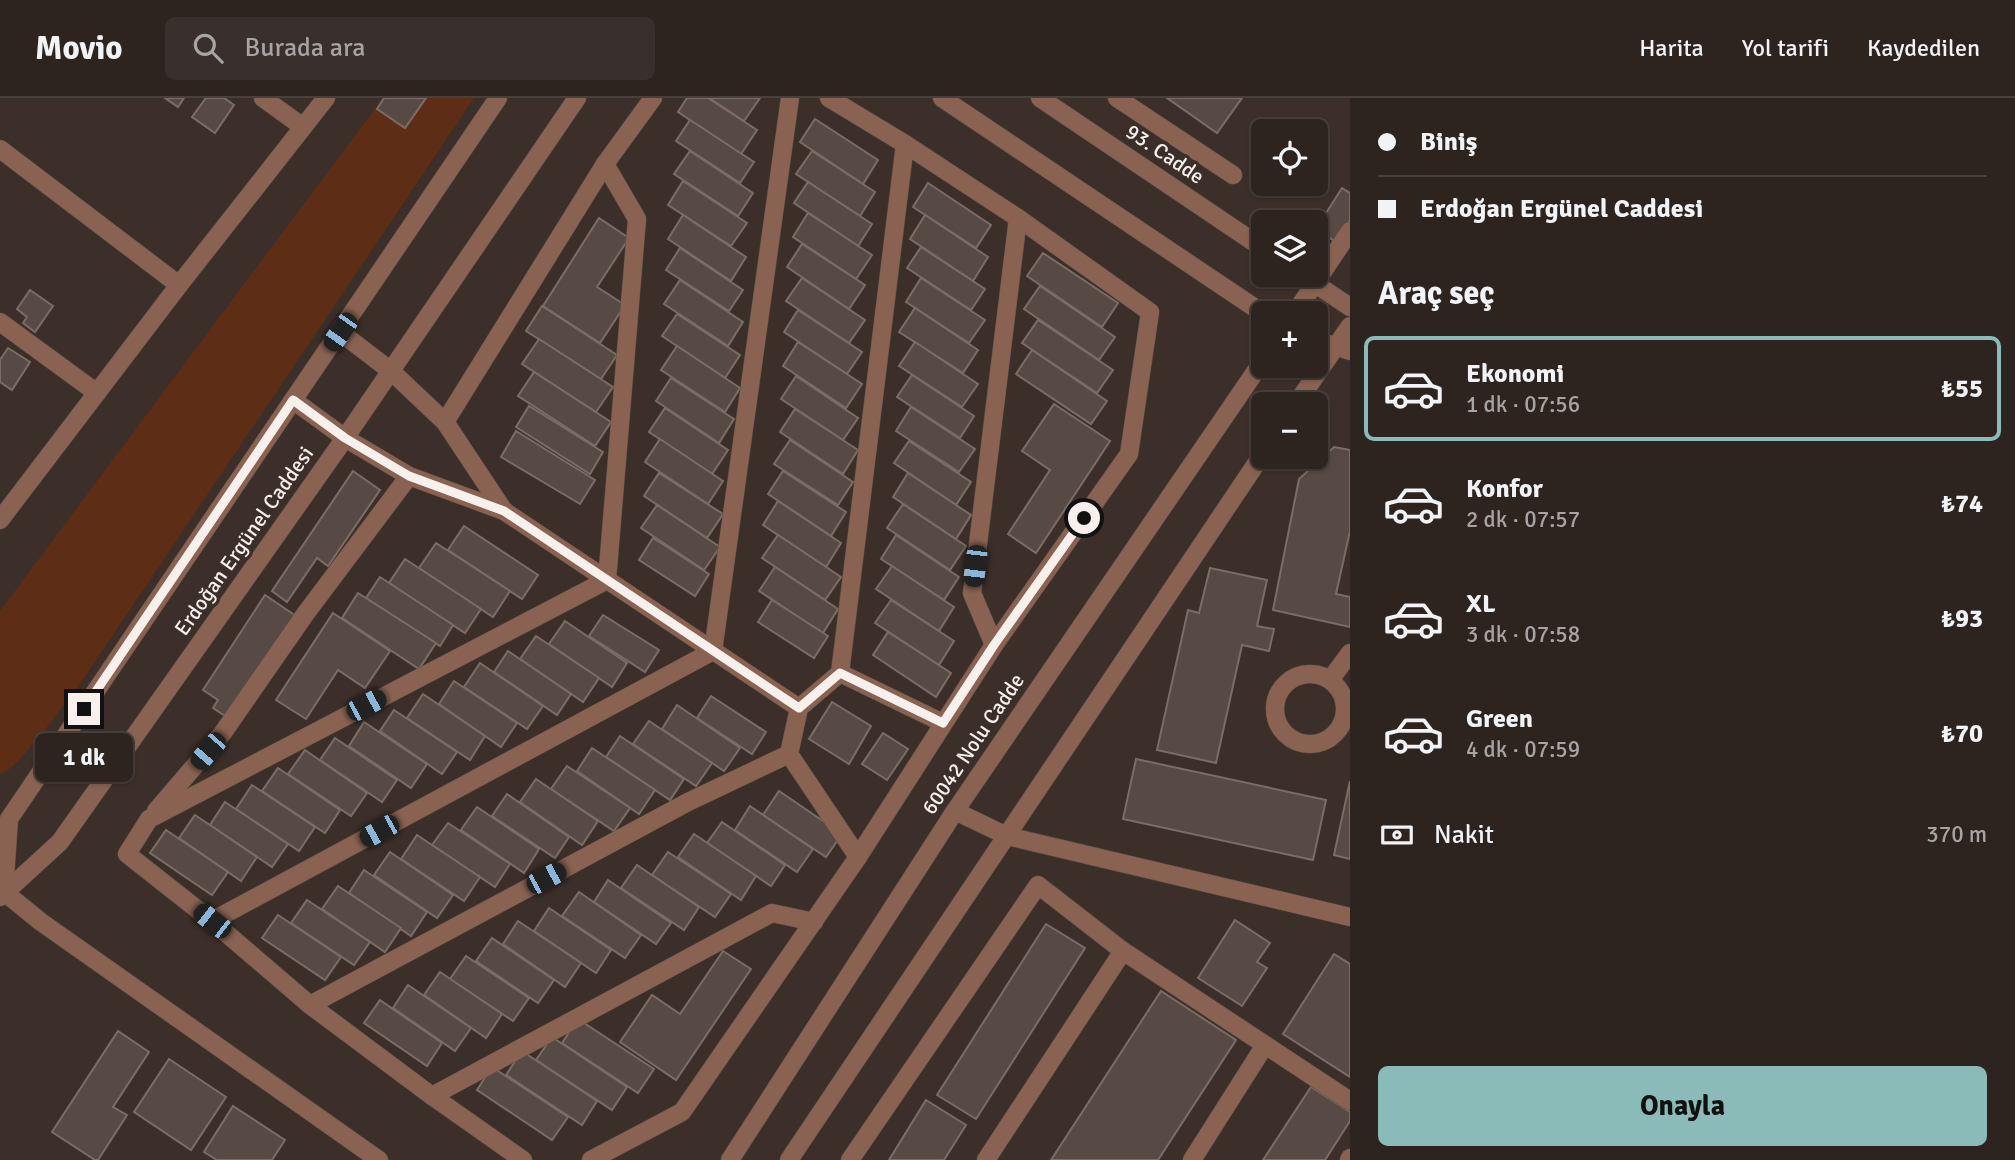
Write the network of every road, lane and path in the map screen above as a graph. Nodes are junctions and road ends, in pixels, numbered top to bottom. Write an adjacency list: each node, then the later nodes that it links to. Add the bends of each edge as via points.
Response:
1 (264, 98): 11 (street)
2 (326, 98): 11 (street)
3 (498, 98): 26 (street, Erdoğan Ergünel Caddesi)
4 (577, 98): 28 (street, Erdoğan Ergünel Caddesi)
5 (653, 98): 14 (street)
6 (790, 98): 41 (street)
7 (829, 98): 12 (street)
8 (942, 98): 22 (street)
9 (1041, 98): 18 (street, 93. Cadde)
10 (1117, 98): 15 (street)
11 (303, 127): 20 (street)
12 (905, 144): 16 (street); 43 (street)
13 (0, 149): 20 (street)
14 (605, 164): 33 (street); 39 (street, via 636,219)
15 (1233, 175)
16 (1018, 218): 40 (street, via 972,593); 40 (street, via 1150,312 1129,454)
17 (1350, 231): 19 (street)
18 (1251, 240)
19 (1328, 256)
20 (179, 285): 31 (street)
21 (1320, 287): 23 (street)
22 (1251, 305)
23 (1350, 307)
24 (0, 322): 31 (street)
25 (1350, 326): 27 (street)
26 (340, 332): 28 (street); 32 (street, Erdoğan Ergünel Caddesi)
27 (1342, 349): 30 (street)
28 (391, 371): 33 (street); 34 (street, Erdoğan Ergünel Caddesi)
29 (1251, 378): 48 (street, 60042 Nolu Cadde)
30 (1306, 392)
31 (97, 393): 38 (street)
32 (293, 400): 34 (street); 49 (street, Erdoğan Ergünel Caddesi)
33 (445, 422): 37 (street)
34 (345, 438): 36 (street); 53 (street, Erdoğan Ergünel Caddesi, via 60,842)
35 (1253, 469): 51 (street)
36 (409, 476): 37 (street); 50 (street, via 222,734)
37 (504, 511): 39 (street)
38 (0, 520)
39 (607, 580): 41 (street); 50 (street)
40 (994, 645): 46 (street)
41 (713, 650): 45 (street); 55 (street)
42 (1350, 653): 44 (street)
43 (840, 673): 45 (street); 46 (street)
44 (1330, 680): 44 (street, via 1310,674 1283,687 1275,706 1285,734 1314,744 1339,729 1345,703)
45 (799, 708): 47 (street)
46 (943, 723): 52 (street)
47 (789, 754): 52 (street); 58 (street, via 688,802)
48 (955, 811): 51 (street); 65 (street, 60042 Nolu Cadde)
49 (5, 816): 53 (street, Erdoğan Ergünel Caddesi)
50 (149, 819): 55 (street, via 127,853)
51 (1007, 836): 54 (street); 66 (street)
52 (858, 857): 56 (street)
53 (2, 894): 62 (street)
54 (1350, 917)
55 (212, 921): 58 (street)
56 (814, 922): 60 (street, via 772,913); 64 (street, via 682,1112)
57 (1123, 951): 59 (street); 67 (street, via 1038,885); 68 (street)
58 (310, 1005): 60 (street)
59 (1265, 1045): 61 (street); 69 (street)
60 (432, 1096): 63 (street)
61 (1350, 1101)
62 (379, 1160)
63 (523, 1160)
64 (591, 1160)
65 (730, 1160)
66 (789, 1160)
67 (850, 1160)
68 (986, 1160)
69 (1192, 1160)

